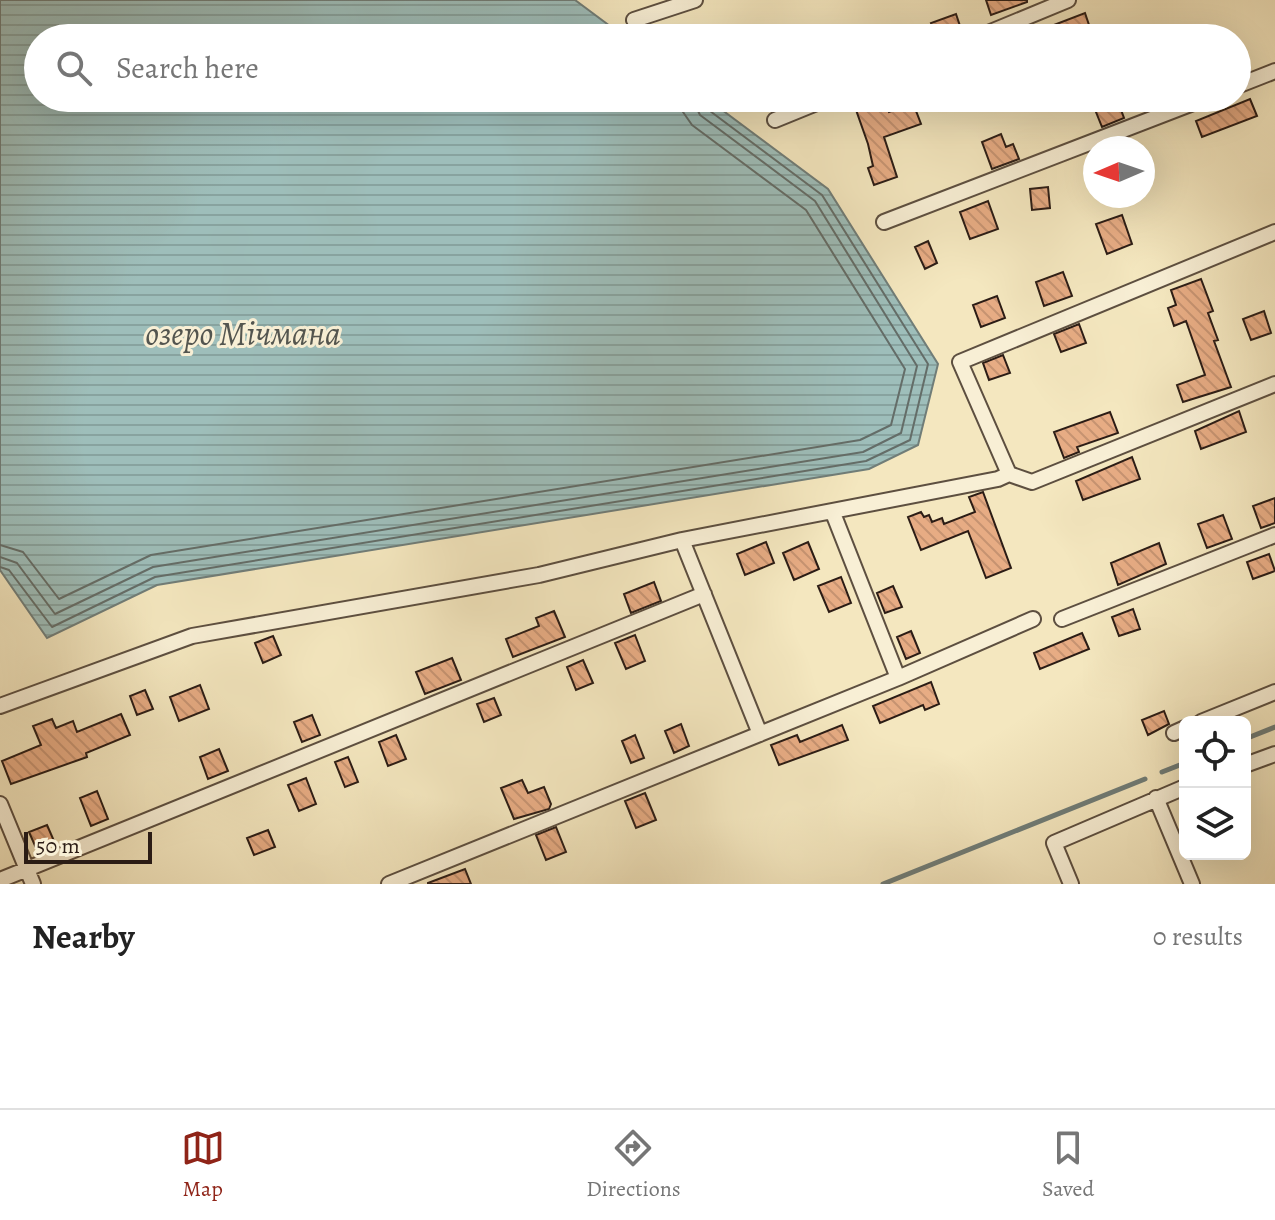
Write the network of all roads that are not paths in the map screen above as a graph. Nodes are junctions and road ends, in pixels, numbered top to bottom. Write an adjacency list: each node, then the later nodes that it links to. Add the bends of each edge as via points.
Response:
1 (695, 0): 3 (street)
2 (1068, 0): 4 (street)
3 (634, 20)
4 (1010, 24)
5 (1275, 71): 6 (street)
6 (1251, 80)
7 (795, 112): 9 (street)
8 (1170, 112): 10 (street)
9 (775, 120)
10 (884, 222)
11 (1275, 232): 13 (street, via 960,362)
12 (1275, 384): 13 (street, via 1032,482)
13 (1009, 474): 14 (street)
14 (833, 513): 16 (street); 20 (street)
15 (1275, 535): 19 (street)
16 (682, 540): 17 (street); 22 (street, via 539,575 192,636)
17 (704, 594): 24 (street); 30 (street)
18 (1033, 619): 20 (street)
19 (1062, 619)
20 (898, 678): 24 (street)
21 (1275, 692): 23 (street)
22 (0, 706)
23 (1216, 716)
24 (760, 734): 33 (street)
25 (1275, 754): 26 (street)
26 (1251, 763)
27 (1182, 788): 28 (street)
28 (1156, 798): 34 (street, via 1054,843); 35 (street)
29 (0, 804): 30 (street)
30 (27, 869): 31 (street); 32 (street)
31 (0, 880)
32 (33, 884)
33 (389, 884)
34 (1071, 884)
35 (1192, 884)

